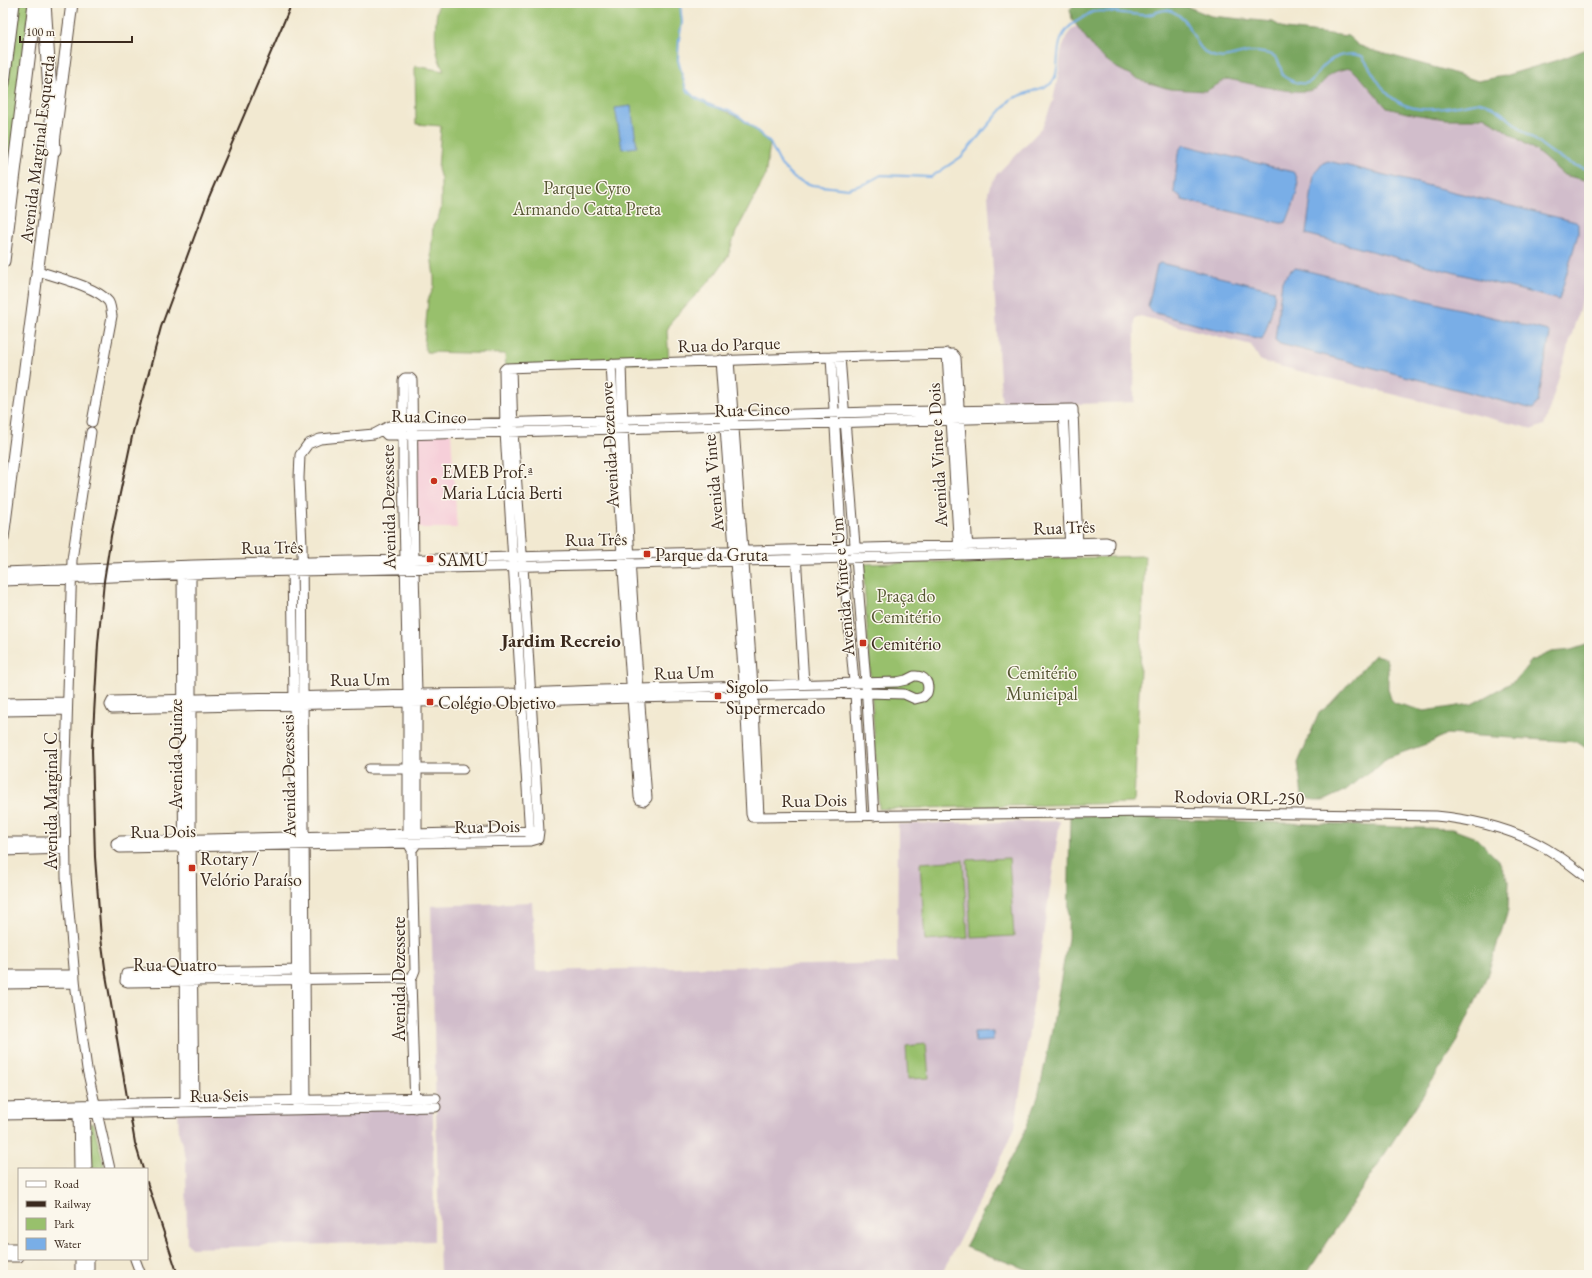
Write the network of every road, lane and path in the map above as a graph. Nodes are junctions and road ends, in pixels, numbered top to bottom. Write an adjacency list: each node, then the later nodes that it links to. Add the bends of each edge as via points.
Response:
1 (13, 3): 5 (highway)
2 (35, 3): 7 (highway)
3 (44, 3): 6 (highway)
4 (72, 3): 6 (main road, Avenida Marginal Esquerda)
5 (3, 83)
6 (54, 150): 8 (main road, Avenida Marginal Esquerda)
7 (3, 261)
8 (38, 271): 20 (street, via 97,292 109,302 112,316); 25 (main road, Avenida Marginal Esquerda)
9 (950, 354): 10 (street, Rua do Parque); 16 (street, Avenida Vinte e Dois, via 956,358)
10 (835, 357): 12 (street, Rua do Parque); 17 (street, Avenida Vinte e Um)
11 (720, 360): 12 (street, Rua do Parque); 14 (street, Rua do Parque); 18 (street, Avenida Vinte)
12 (730, 360): 19 (street, Avenida Vinte)
13 (611, 364): 14 (street, Rua do Parque); 21 (street, Avenida Dezenove); 22 (street, Rua do Parque, via 509,368)
14 (621, 364): 21 (street, Avenida Dezenove)
15 (1063, 412): 16 (street, Rua Cinco); 26 (street); 26 (street, Rua Cinco, via 1073,412)
16 (955, 415): 17 (street, Rua Cinco); 27 (street, Avenida Vinte e Dois)
17 (840, 418): 19 (street, Rua Cinco); 28 (street, Avenida Vinte e Um); 29 (street, Avenida Vinte e Um)
18 (724, 421): 19 (street, Rua Cinco); 21 (street, Rua Cinco); 31 (street, Avenida Vinte)
19 (734, 421): 31 (street, Avenida Vinte)
20 (92, 422)
21 (618, 424): 22 (street, Rua Cinco); 32 (street, Avenida Dezenove)
22 (509, 427): 23 (street, Rua Cinco); 33 (street)
23 (408, 430): 34 (street, Avenida Dezessete); 35 (street, Rua Cinco, via 389,426 374,434 320,439 308,444 300,455 302,511)
24 (91, 432): 38 (street, Avenida Marginal C)
25 (3, 538)
26 (1074, 547): 27 (street, Rua Três)
27 (963, 551): 28 (street, Rua Três)
28 (855, 553): 29 (street, Rua Três); 40 (street, Avenida Vinte e Um)
29 (843, 554): 30 (street, Rua Três); 42 (street, Avenida Vinte e Um)
30 (796, 555): 31 (street, Rua Três); 41 (street)
31 (740, 556): 32 (street, Rua Três); 43 (street, Avenida Vinte)
32 (626, 559): 33 (street, Rua Três); 46 (street, Avenida Dezenove)
33 (518, 561): 34 (street, Rua Três); 47 (street)
34 (409, 564): 35 (street, Rua Três); 48 (street, Avenida Dezessete)
35 (297, 567): 36 (street, Rua Três); 49 (street, Avenida Dezesseis)
36 (186, 570): 38 (street, Rua Três); 51 (street, Avenida Quinze)
37 (3, 572): 38 (street, Rua Três)
38 (71, 574): 39 (street, Rua Três); 52 (street, Avenida Marginal C)
39 (3, 581)
40 (866, 683): 42 (street, Rua Um); 45 (street, Avenida Vinte e Um); 45 (street, Rua Um, via 897,682 917,676 924,678 928,687 927,693 919,699 904,694)
41 (804, 684): 42 (street, Rua Um); 43 (street, Rua Um)
42 (854, 684): 44 (street, Avenida Vinte e Um)
43 (749, 691): 44 (street, Rua Um); 46 (street, Rua Um); 59 (street, Avenida Vinte, via 751,814)
44 (855, 693): 45 (street, Rua Um); 57 (street, Avenida Vinte e Um)
45 (866, 693): 58 (street, Avenida Vinte e Um)
46 (636, 694): 46 (street, Avenida Dezenove, via 639,797 644,801 647,798); 47 (street, Rua Um)
47 (527, 697): 48 (street, Rua Um); 61 (street, Rua Dois, via 535,835)
48 (412, 698): 49 (street, Rua Um); 56 (street, Avenida Dezessete)
49 (298, 700): 51 (street, Rua Um); 60 (street, Avenida Dezesseis)
50 (3, 703): 52 (street)
51 (187, 703): 51 (street, Rua Um, via 112,701 110,705 112,709); 63 (street, Avenida Quinze)
52 (67, 706): 53 (street); 64 (street, Avenida Marginal C)
53 (3, 711)
54 (463, 768): 56 (street)
55 (369, 769): 56 (street)
56 (412, 769): 61 (street, Avenida Dezessete)
57 (862, 816): 58 (street, Rua Dois); 59 (street, Rua Dois)
58 (874, 816): 66 (street, Rodovia ORL-250, via 1152,812 1436,816 1467,819 1519,835 1554,853)
59 (756, 817)
60 (300, 841): 61 (street, Rua Dois); 63 (street, Rua Dois); 67 (street, Avenida Dezesseis)
61 (412, 841): 73 (street, Avenida Dezessete, via 414,970)
62 (3, 842): 64 (street)
63 (187, 843): 63 (street, Rua Dois, via 120,841 116,845 120,848); 69 (street, Avenida Quinze)
64 (65, 845): 65 (street); 71 (street, Avenida Marginal C)
65 (3, 851)
66 (1589, 879)
67 (301, 970): 69 (street, Rua Quatro); 72 (street, Avenida Dezesseis)
68 (3, 975): 71 (street)
69 (189, 977): 70 (street, Rua Quatro); 72 (street, Rua Quatro); 79 (street, Avenida Quinze); 80 (street, Avenida Quinze)
70 (137, 978)
71 (75, 979): 74 (street); 81 (street, Avenida Marginal C, via 87,1068)
72 (301, 979): 73 (street, Rua Quatro); 77 (street, Avenida Dezesseis)
73 (411, 980): 75 (street, Avenida Dezessete)
74 (3, 984)
75 (411, 1103): 76 (street, Rua Seis); 77 (street, Rua Seis)
76 (436, 1103)
77 (301, 1105): 80 (street, Rua Seis)
78 (3, 1107): 81 (street, Rua Seis)
79 (185, 1107): 80 (street, Rua Seis); 81 (street, Rua Seis, bridge)
80 (194, 1107)
81 (86, 1109): 82 (street, Rua Seis); 83 (street); 84 (street); 85 (street, Avenida Marginal C)
82 (3, 1115)
83 (78, 1168)
84 (87, 1168)
85 (110, 1168)
86 (3, 1248): 87 (street)
87 (18, 1248)
88 (18, 1257): 89 (street)
89 (3, 1258)
90 (80, 1260): 93 (street)
91 (89, 1260): 94 (street)
92 (135, 1260): 95 (street)
93 (80, 1275)
94 (89, 1275)
95 (141, 1275)

